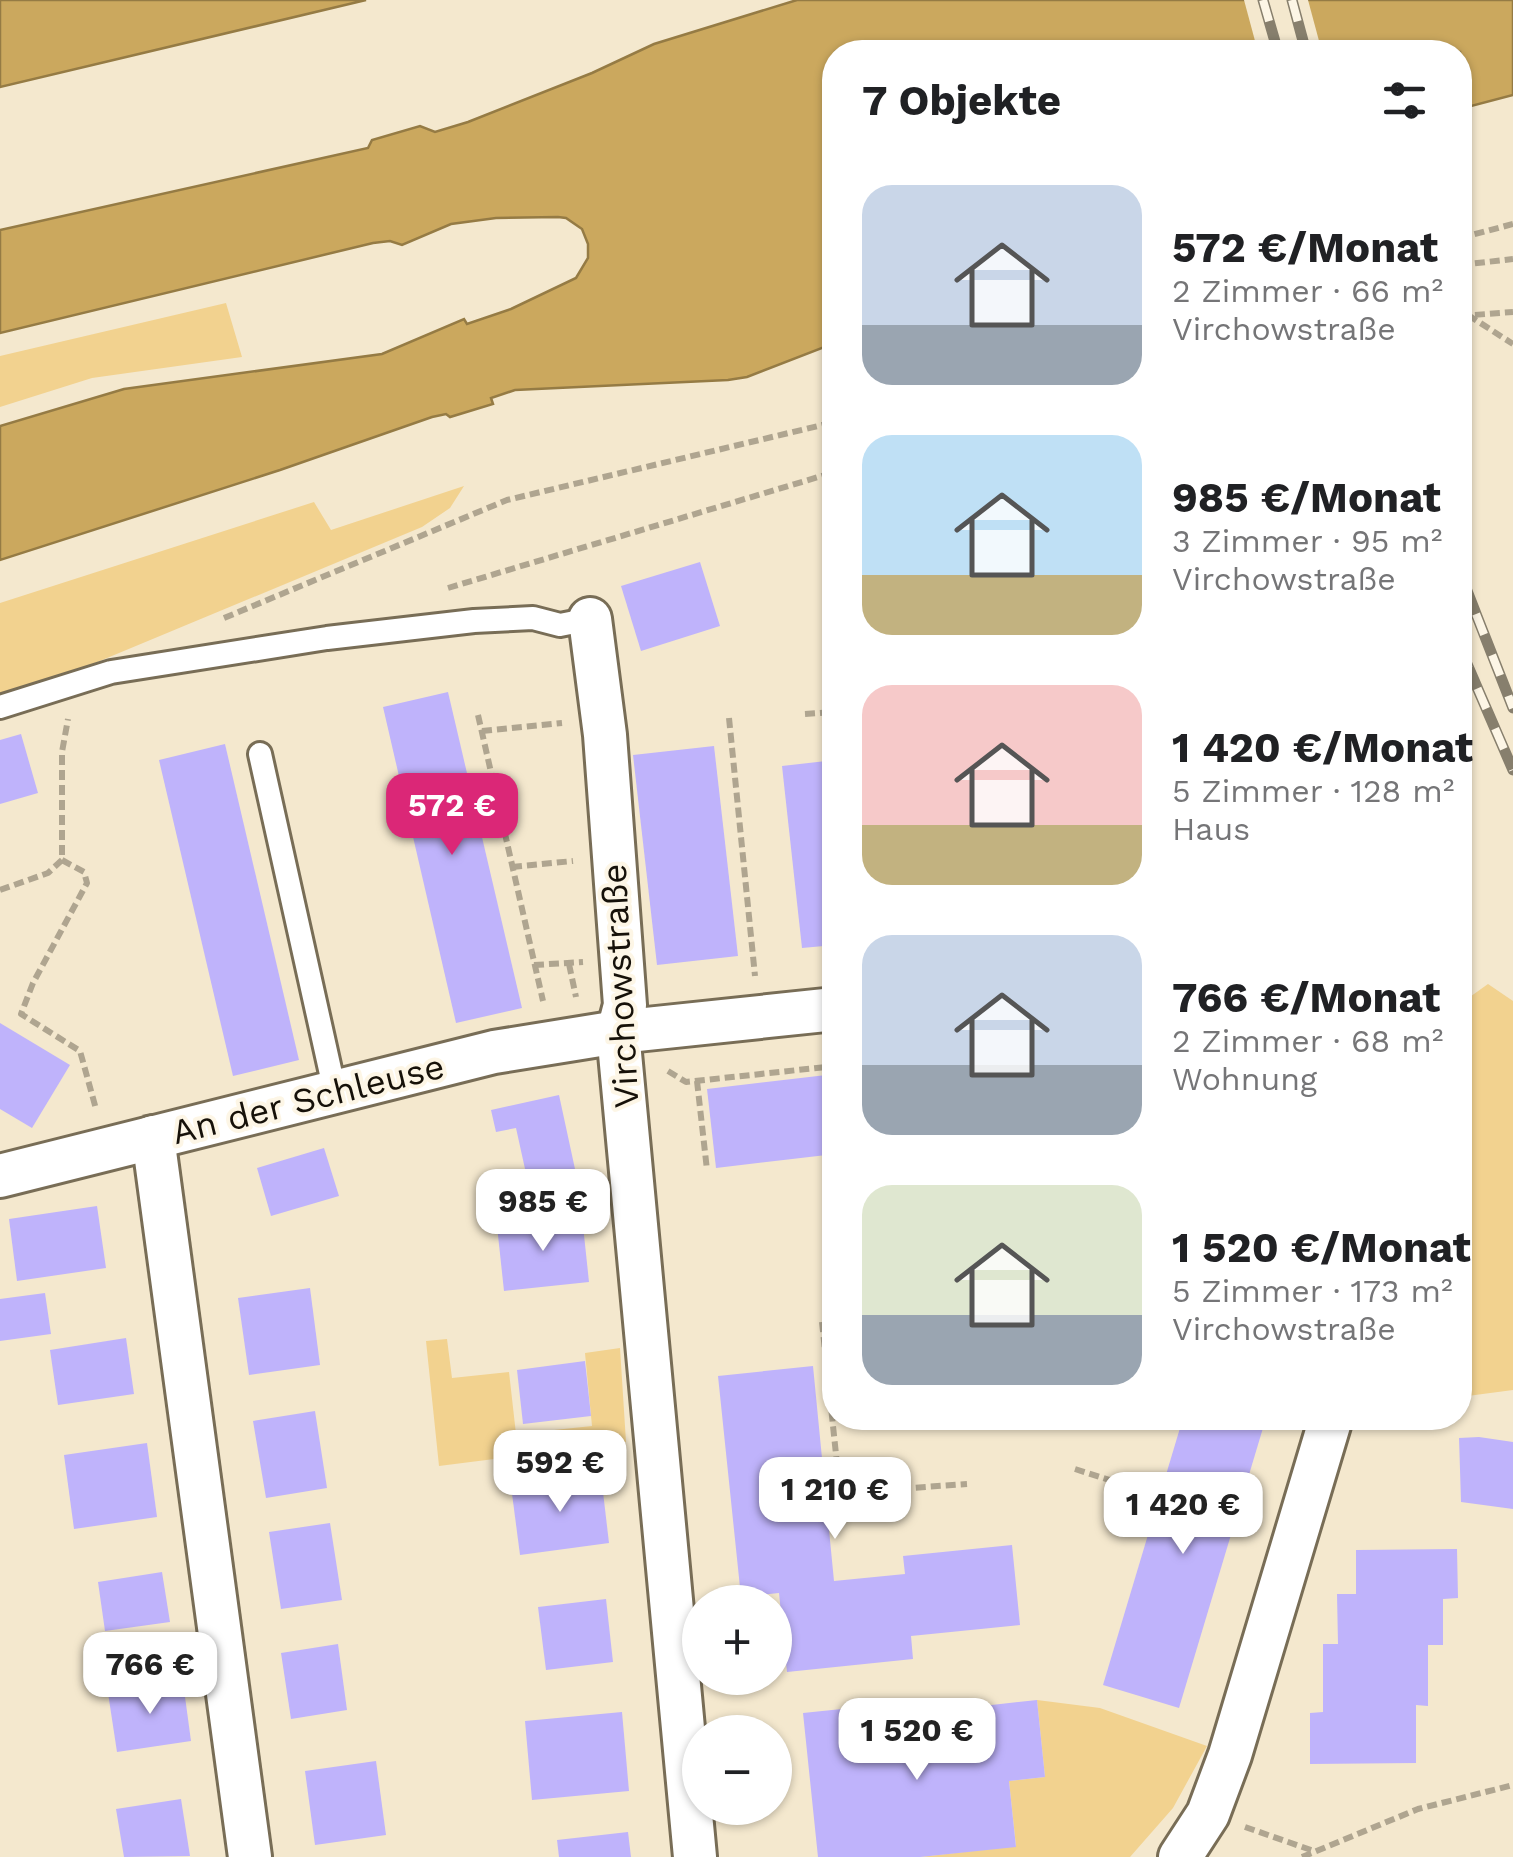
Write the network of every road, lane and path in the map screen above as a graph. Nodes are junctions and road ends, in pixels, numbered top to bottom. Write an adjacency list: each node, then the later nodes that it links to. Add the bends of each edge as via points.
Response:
1 (1513, 224): 2 (path)
2 (1472, 235)
3 (1513, 259): 4 (path)
4 (1472, 264)
5 (1513, 312): 6 (path)
6 (1472, 315)
7 (1472, 321): 8 (path)
8 (1513, 344)
9 (822, 425): 12 (path, via 507,500)
10 (822, 476): 11 (path)
11 (436, 592)
12 (222, 619)
13 (590, 620): 14 (lane, Virchowstraße, via 474,620 326,638 111,672); 19 (street, Virchowstraße)
14 (74, 684): 15 (lane, Virchowstraße); 24 (path, via 62,752)
15 (0, 707)
16 (822, 713): 17 (path)
17 (806, 714)
18 (478, 715): 21 (path)
19 (603, 718): 21 (path); 23 (street, Virchowstraße)
20 (729, 718): 28 (path)
21 (482, 731): 25 (path)
22 (260, 754): 33 (lane)
23 (614, 858): 25 (path); 30 (street, Virchowstraße, via 625,1004)
24 (62, 860): 26 (path, via 48,873); 35 (path, via 84,872 86,883 20,1014 80,1052)
25 (512, 867): 29 (path)
26 (0, 890)
27 (822, 1010): 28 (street, An der Schleuse)
28 (759, 1017): 30 (street, An der Schleuse)
29 (552, 1043): 30 (street, An der Schleuse); 33 (street, An der Schleuse)
30 (619, 1048): 32 (path); 49 (street, Virchowstraße)
31 (822, 1067): 32 (path)
32 (696, 1081): 36 (path)
33 (336, 1092): 34 (street, An der Schleuse)
34 (153, 1138): 35 (street, An der Schleuse); 48 (street)
35 (107, 1149): 37 (street, An der Schleuse)
36 (707, 1170)
37 (0, 1176)
38 (833, 1430): 42 (path)
39 (1328, 1430): 46 (street)
40 (1075, 1469): 44 (path)
41 (967, 1484): 42 (path)
42 (840, 1492): 43 (path)
43 (826, 1494)
44 (1160, 1496)
45 (1513, 1785): 47 (path, via 1418,1809)
46 (1208, 1814): 47 (path); 50 (street)
47 (1315, 1851): 51 (path)
48 (250, 1857)
49 (695, 1857)
50 (1180, 1857)
51 (1302, 1857)

